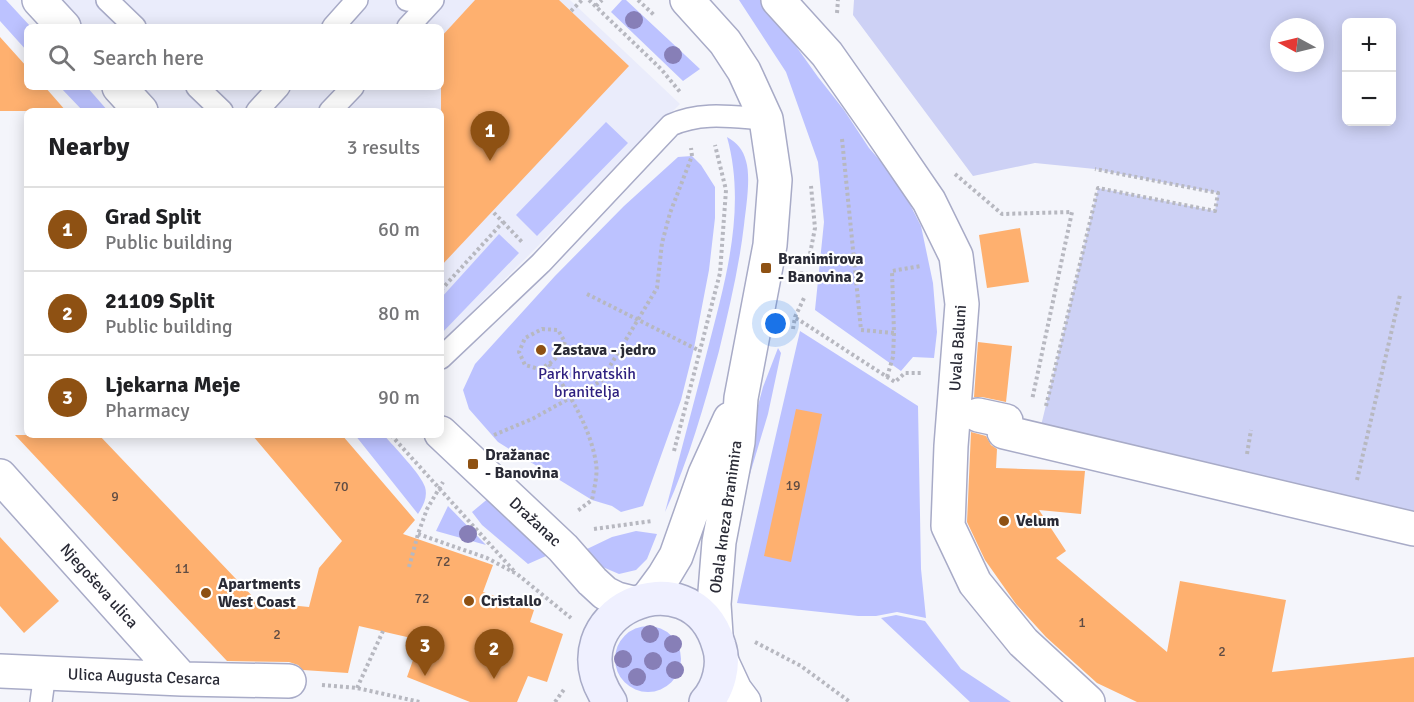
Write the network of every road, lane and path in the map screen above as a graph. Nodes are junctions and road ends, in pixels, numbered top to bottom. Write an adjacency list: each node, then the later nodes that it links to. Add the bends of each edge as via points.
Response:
1 (39, 0): 17 (street)
2 (107, 0): 18 (lane)
3 (357, 0): 19 (lane)
4 (407, 0): 11 (lane)
5 (582, 0): 14 (path)
6 (590, 0): 13 (path)
7 (602, 0): 13 (path)
8 (638, 0): 16 (path)
9 (778, 0): 53 (street, Uvala Baluni, via 826,54 879,128 929,201 956,256)
10 (838, 0): 15 (path)
11 (432, 1): 20 (lane)
12 (691, 2): 30 (street, Obala kneza Branimira, via 744,71)
13 (596, 6): 29 (path, via 661,69)
14 (571, 11)
15 (836, 20)
16 (661, 21)
17 (61, 24)
18 (132, 24)
19 (336, 24)
20 (411, 24)
21 (122, 90): 25 (street)
22 (200, 90): 26 (lane)
23 (276, 90): 27 (lane)
24 (350, 90): 28 (lane)
25 (138, 108)
26 (219, 108)
27 (260, 108)
28 (333, 108)
29 (700, 116): 30 (lane); 45 (path, via 717,149 726,190 720,273); 46 (lane, via 671,125 540,263)
30 (766, 119): 41 (street, Obala kneza Branimira, via 775,180)
31 (842, 138): 44 (path, via 861,330)
32 (692, 156): 43 (path, via 662,243 657,288)
33 (1095, 169): 52 (path, via 1218,193 1215,211 1098,188)
34 (948, 175): 54 (path, via 956,174 1002,214 1072,212)
35 (492, 211): 36 (path)
36 (503, 222): 37 (path); 39 (path)
37 (527, 247)
38 (914, 267): 44 (path, via 892,271)
39 (444, 287)
40 (587, 294): 43 (path)
41 (761, 295): 49 (path); 51 (street, Obala kneza Branimira)
42 (1400, 295): 60 (path)
43 (639, 319): 45 (path); 50 (path, via 601,381)
44 (894, 333): 49 (path)
45 (700, 351): 57 (path)
46 (444, 355)
47 (549, 364): 47 (path, via 539,369 525,365 519,352 525,338 542,329 558,330 565,342 561,353); 50 (path)
48 (905, 373): 49 (path, via 895,382)
49 (887, 377)
50 (571, 397): 56 (path, via 480,442); 62 (path, via 596,464 592,501 573,514)
51 (741, 398): 68 (street, Obala kneza Branimira, via 705,474 676,556 664,576); 72 (street, Obala kneza Branimira, via 738,442 716,573)
52 (1046, 407)
53 (966, 412): 54 (street, via 1006,421 1004,432); 84 (street, Uvala Baluni, via 948,526 975,583 1023,642)
54 (1025, 436): 64 (street)
55 (394, 438): 59 (path)
56 (456, 447): 59 (path); 68 (street, Dražanac, via 563,548 592,582 617,599)
57 (671, 462)
58 (0, 476): 77 (street, Njegoševa ulica)
59 (439, 489): 65 (path); 67 (path)
60 (1354, 489)
61 (655, 512): 63 (path, via 652,521)
62 (579, 520)
63 (590, 529)
64 (1414, 529)
65 (418, 534): 66 (path); 67 (path, via 487,558)
66 (409, 567)
67 (517, 574): 69 (path)
68 (640, 601): 72 (main road, via 663,598 695,609 707,621); 78 (main road, via 619,612 599,640 597,674)
69 (575, 621)
70 (383, 631): 79 (path, via 357,688)
71 (753, 641): 83 (path, via 801,666)
72 (719, 649): 81 (main road, via 718,682); 82 (street, via 735,690)
73 (0, 671): 76 (street, Ulica Augusta Cesarca)
74 (289, 681): 77 (street, Ulica Augusta Cesarca)
75 (568, 682): 80 (path)
76 (43, 687): 77 (street, Ulica Augusta Cesarca)
77 (180, 690)
78 (604, 698)
79 (420, 702)
80 (555, 702)
81 (706, 702)
82 (744, 702)
83 (850, 702)
84 (1088, 702)

